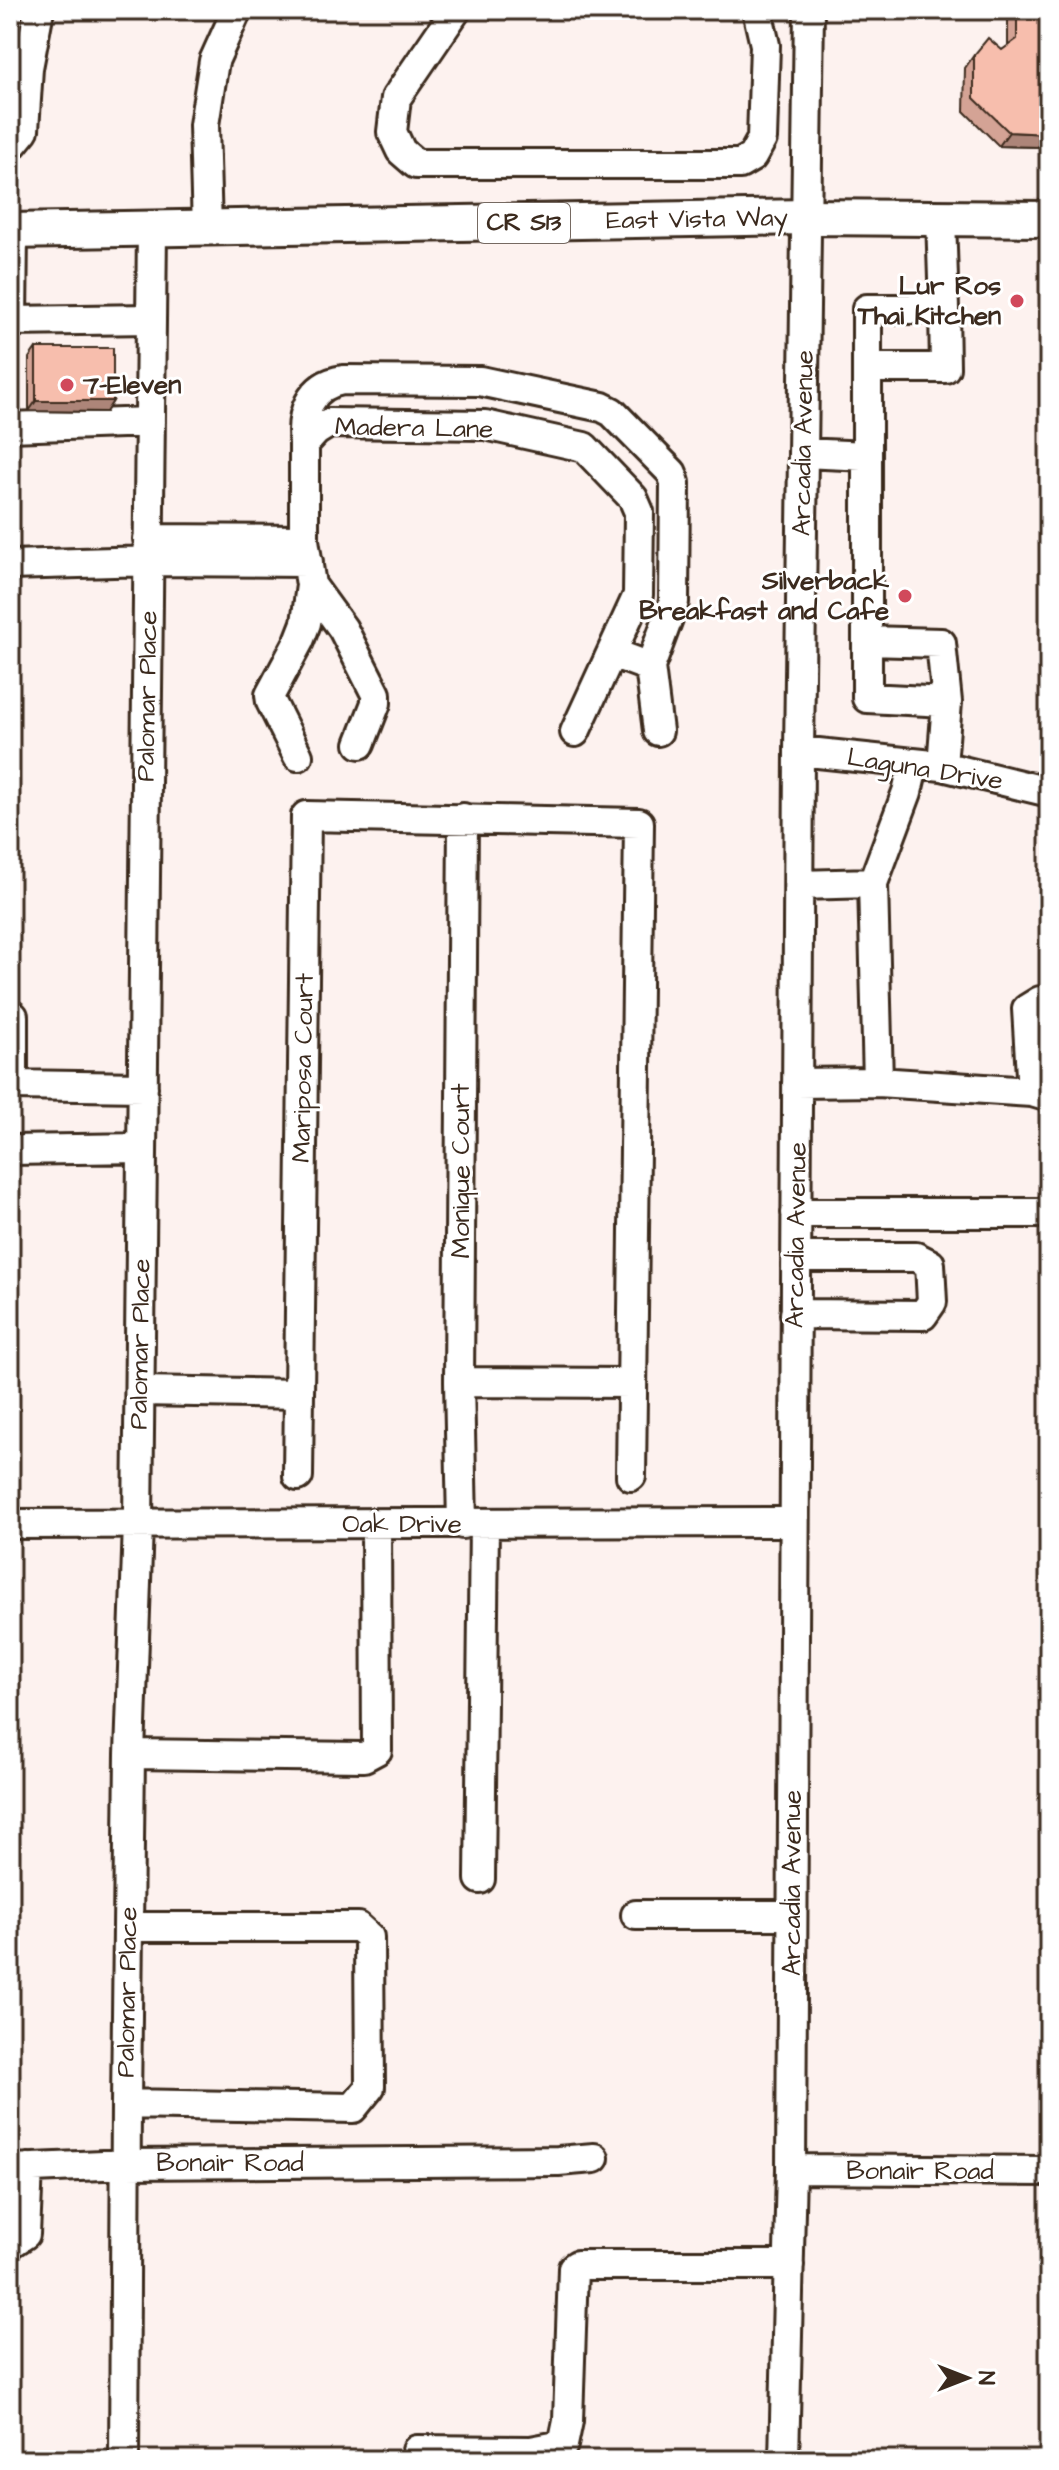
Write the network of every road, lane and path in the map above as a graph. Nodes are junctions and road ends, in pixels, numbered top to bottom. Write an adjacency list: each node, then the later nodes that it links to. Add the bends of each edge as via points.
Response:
1 (39, 10): 6 (street, via 24,130)
2 (237, 10): 11 (street, via 214,61 204,125)
3 (456, 10): 4 (street, via 396,98 392,132 401,151 416,164 740,164 752,157 762,139 765,45)
4 (757, 10)
5 (809, 10): 7 (street, Arcadia Avenue)
6 (10, 147)
7 (806, 217): 8 (main road, East Vista Way / CR S13); 11 (main road, East Vista Way / CR S13); 22 (street, Arcadia Avenue)
8 (941, 218): 9 (main road, East Vista Way / CR S13); 13 (street)
9 (1049, 219)
10 (152, 229): 11 (main road, East Vista Way / CR S13); 12 (main road, East Vista Way / CR S13); 14 (street, Palomar Place)
11 (207, 229)
12 (12, 231): 15 (street)
13 (944, 309): 16 (street, via 867,309); 16 (street, via 945,368)
14 (151, 319): 15 (street); 18 (street, Palomar Place)
15 (11, 321)
16 (867, 368): 23 (street)
17 (505, 386): 20 (street); 21 (street, Madera Lane, via 480,381 333,381 303,413); 29 (street, Madera Lane, via 612,412 672,473 676,586)
18 (150, 422): 19 (street); 24 (street, Palomar Place)
19 (10, 427)
20 (494, 427): 21 (street, Madera Lane, via 329,423); 28 (street, Madera Lane, via 584,447 637,504 638,595)
21 (304, 444): 25 (street, Madera Lane)
22 (803, 453): 23 (street); 34 (street, Arcadia Avenue)
23 (867, 456): 27 (street)
24 (148, 550): 25 (street); 26 (street); 46 (street, Palomar Place)
25 (308, 562): 33 (street, via 376,694); 35 (street, Madera Lane, via 306,623 270,695)
26 (10, 565)
27 (867, 641): 30 (street, via 941,643); 30 (street, via 867,698)
28 (612, 653): 29 (street); 32 (street, Madera Lane)
29 (650, 667): 31 (street)
30 (947, 702): 37 (street)
31 (658, 731)
32 (575, 732)
33 (360, 744)
34 (799, 751): 36 (street, Laguna Drive); 41 (street, Arcadia Avenue)
35 (298, 756)
36 (914, 763): 37 (street, Laguna Drive); 40 (street)
37 (942, 766): 38 (street, Laguna Drive)
38 (1049, 792)
39 (463, 818): 54 (street, Monique Court); 55 (street, via 639,823); 57 (street, Mariposa Court, via 306,816)
40 (873, 883): 41 (street); 44 (street)
41 (799, 885): 45 (street, Arcadia Avenue)
42 (1049, 1002): 47 (street, via 1027,1009)
43 (10, 1016): 46 (street, via 13,1085)
44 (878, 1082): 45 (street); 47 (street)
45 (797, 1083): 50 (street, Arcadia Avenue)
46 (143, 1087): 48 (street, Palomar Place)
47 (1041, 1094)
48 (142, 1148): 49 (street); 56 (street, Palomar Place)
49 (10, 1150)
50 (796, 1213): 51 (street); 52 (street, Arcadia Avenue)
51 (1049, 1213)
52 (796, 1257): 53 (street, Arcadia Avenue); 53 (street, via 916,1257 930,1264 932,1302 923,1315)
53 (795, 1314): 60 (street, Arcadia Avenue)
54 (459, 1382): 55 (street); 64 (street, Monique Court)
55 (632, 1383): 59 (street)
56 (140, 1391): 57 (street); 62 (street, Palomar Place)
57 (299, 1394): 58 (street, Mariposa Court)
58 (298, 1476)
59 (631, 1476)
60 (793, 1522): 64 (street, Oak Drive); 68 (street, Arcadia Avenue)
61 (10, 1524): 62 (street, Oak Drive)
62 (138, 1524): 63 (street, Oak Drive); 65 (street, Palomar Place)
63 (376, 1524): 64 (street, Oak Drive); 65 (street, via 377,1750 364,1757)
64 (473, 1524): 66 (street, Monique Court)
65 (130, 1754): 69 (street, Palomar Place)
66 (480, 1879)
67 (636, 1915): 68 (street)
68 (792, 1915): 74 (street, Arcadia Avenue)
69 (128, 1927): 70 (street, Palomar Place); 70 (street, via 358,1927 369,1937 370,2087 353,2108)
70 (126, 2104): 72 (street, Palomar Place)
71 (594, 2158): 72 (street, Bonair Road)
72 (126, 2164): 73 (street, Bonair Road); 79 (street, Palomar Place)
73 (19, 2168): 76 (street, via 25,2234)
74 (791, 2169): 75 (street, Bonair Road); 77 (street, Arcadia Avenue)
75 (1049, 2171)
76 (10, 2244)
77 (789, 2265): 78 (street, via 577,2265 563,2445 531,2451); 80 (street, Arcadia Avenue)
78 (417, 2450)
79 (124, 2460)
80 (784, 2460)

